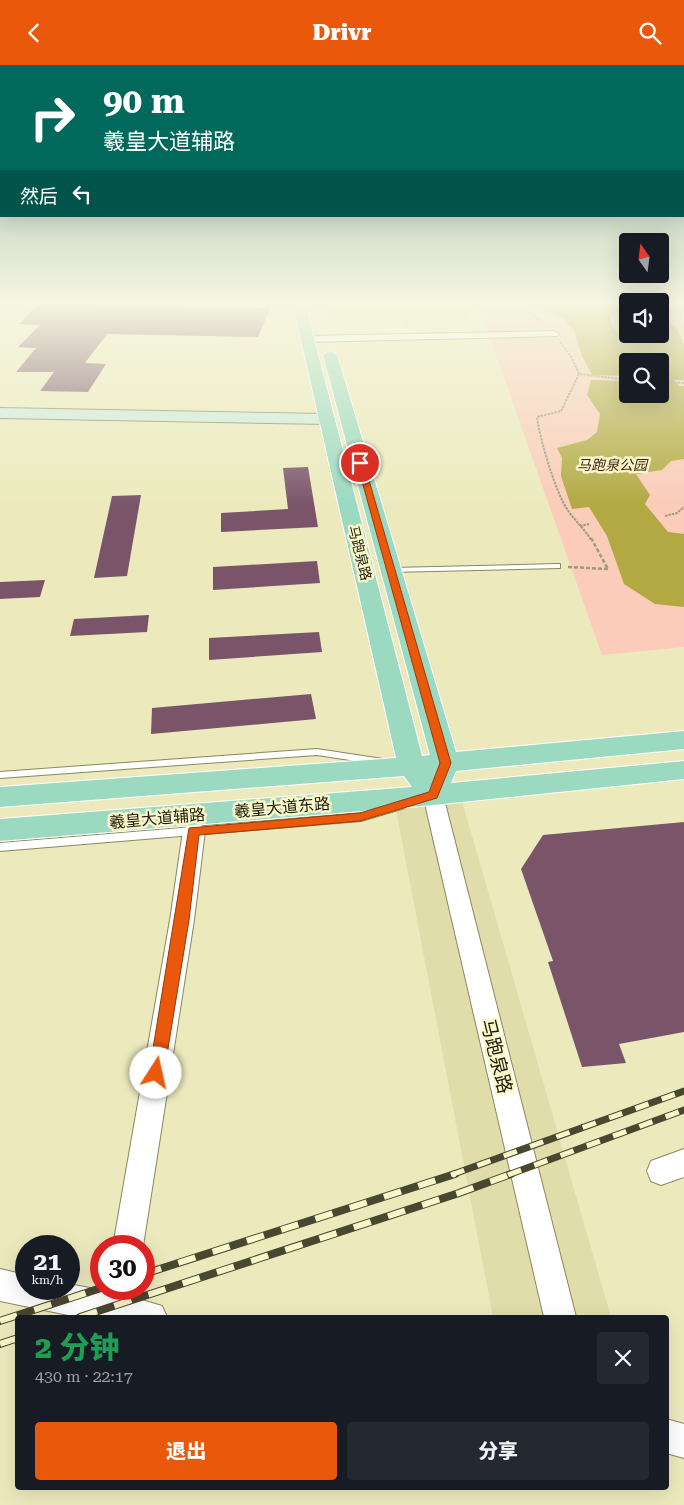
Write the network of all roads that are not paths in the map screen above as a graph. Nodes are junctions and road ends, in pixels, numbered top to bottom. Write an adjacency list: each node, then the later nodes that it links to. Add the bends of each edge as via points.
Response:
1 (320, 371): 5 (main road, 马跑泉路)
2 (327, 371): 7 (main road, 马跑泉路)
3 (0, 406): 5 (street)
4 (0, 413): 5 (street)
5 (326, 415): 10 (main road, 马跑泉路)
6 (557, 567): 7 (lane)
7 (391, 570): 9 (main road, 马跑泉路)
8 (684, 740): 9 (main road, 羲皇大道东路)
9 (446, 763): 10 (main road, 羲皇大道东路); 13 (main road)
10 (411, 766): 12 (lane, via 317,752); 13 (main road, 马跑泉路); 14 (main road, 羲皇大道东路)
11 (684, 770): 13 (main road, 羲皇大道东路)
12 (0, 775)
13 (433, 795): 15 (main road, 羲皇大道东路); 16 (lane, 羲皇大道辅路, via 360,817); 23 (street, 马跑泉路)
14 (0, 797)
15 (0, 830)
16 (194, 831): 17 (lane, 羲皇大道辅路); 18 (street)
17 (0, 847)
18 (130, 1235)
19 (0, 1285): 20 (street)
20 (90, 1296)
21 (121, 1300): 22 (street)
22 (147, 1315)
23 (560, 1315)
24 (669, 1437): 25 (street)
25 (684, 1441)

